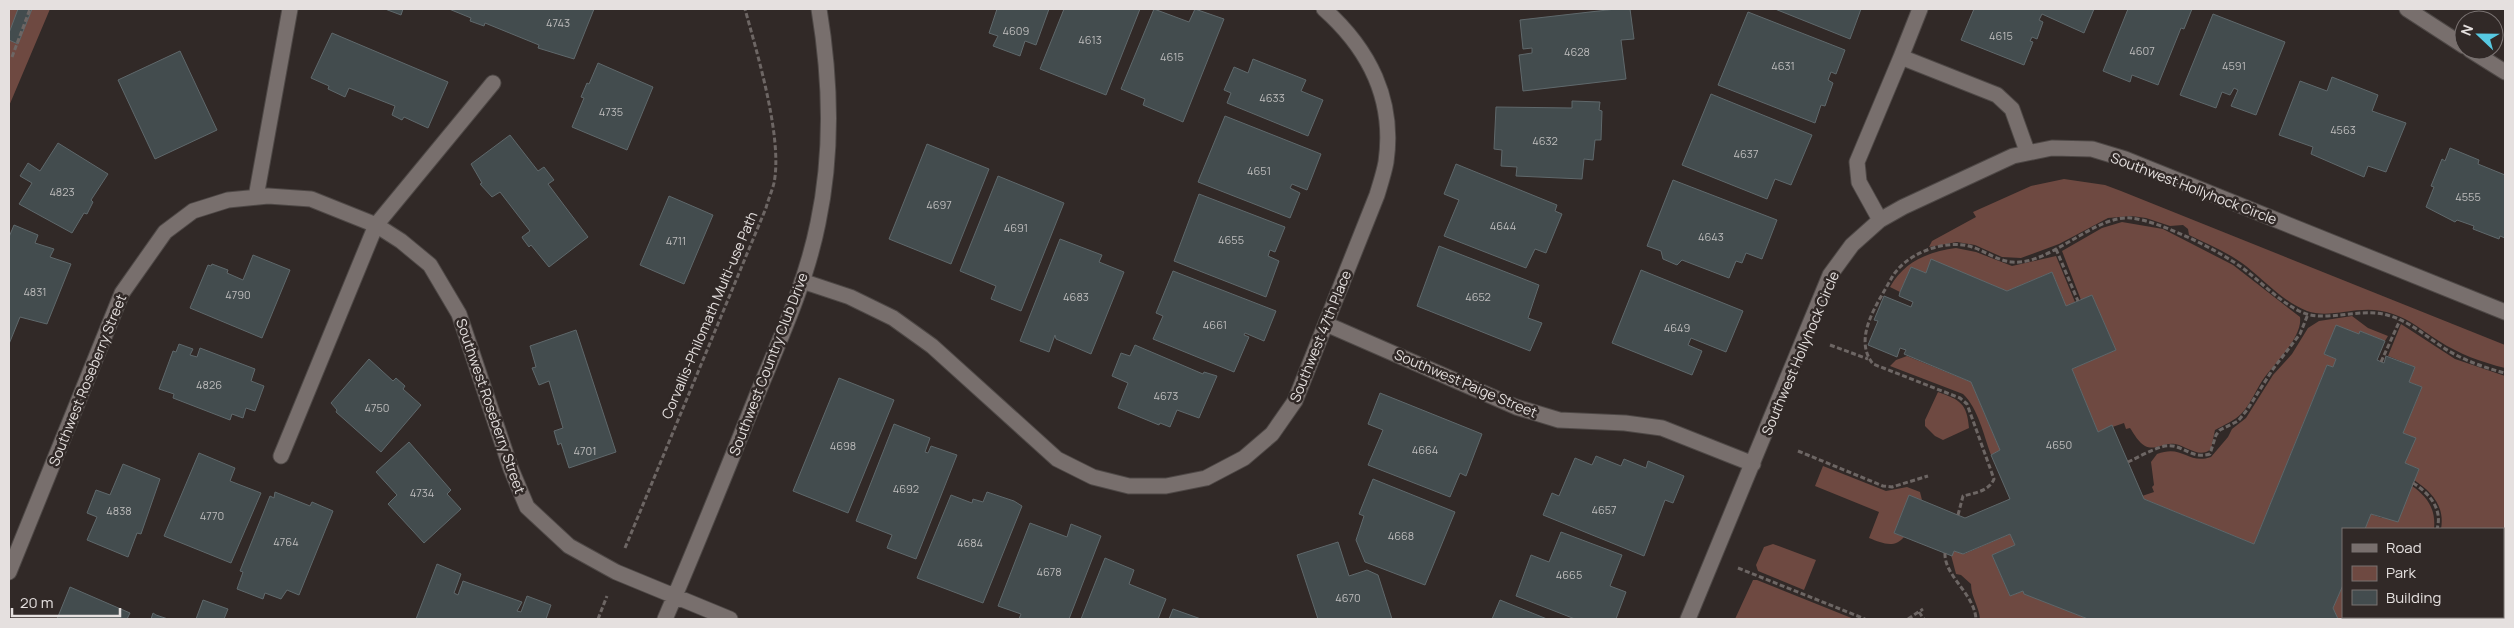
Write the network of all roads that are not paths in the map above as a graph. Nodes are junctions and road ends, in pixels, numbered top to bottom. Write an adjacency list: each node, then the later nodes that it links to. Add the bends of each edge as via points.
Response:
1 (290, 9): 12 (street)
2 (819, 9): 15 (street, Southwest Country Club Drive, via 830,101 829,150 818,224)
3 (1324, 9): 17 (street, Southwest 47th Place, via 1345,28 1367,58 1381,92 1387,126 1386,162 1377,195)
4 (1920, 9): 7 (street)
5 (2407, 9): 6 (street)
6 (2454, 40)
7 (1900, 56): 11 (street, via 1997,95 2012,109); 13 (street, via 1857,162 1859,182)
8 (2486, 60): 9 (street)
9 (2505, 72)
10 (493, 83): 14 (street)
11 (2027, 151): 13 (street, Southwest Hollyhock Circle); 16 (street, Southwest Hollyhock Circle, via 2092,149 2125,159)
12 (256, 197): 14 (street, Southwest Roseberry Street, via 311,199); 20 (street, Southwest Roseberry Street, via 228,200 193,211 165,232 146,256 122,293)
13 (1880, 220): 19 (street, Southwest Hollyhock Circle, via 1852,245 1830,275)
14 (376, 225): 18 (street); 21 (street, Southwest Roseberry Street, via 430,265 459,314 527,507 569,546 616,572)
15 (802, 281): 17 (street, Southwest 47th Place, via 850,297 893,318 932,346 1058,458 1093,477 1129,486 1166,486 1206,478 1244,458 1272,434 1295,401); 21 (street, Southwest Country Club Drive)
16 (2505, 312)
17 (1326, 324): 19 (street, Southwest Paige Street, via 1516,407 1558,420 1662,428)
18 (281, 456)
19 (1753, 464): 24 (street, Southwest Hollyhock Circle)
20 (9, 572)
21 (675, 597): 22 (street, Southwest Country Club Drive); 23 (street, Southwest Roseberry Street)
22 (665, 619)
23 (730, 619)
24 (1688, 619)

